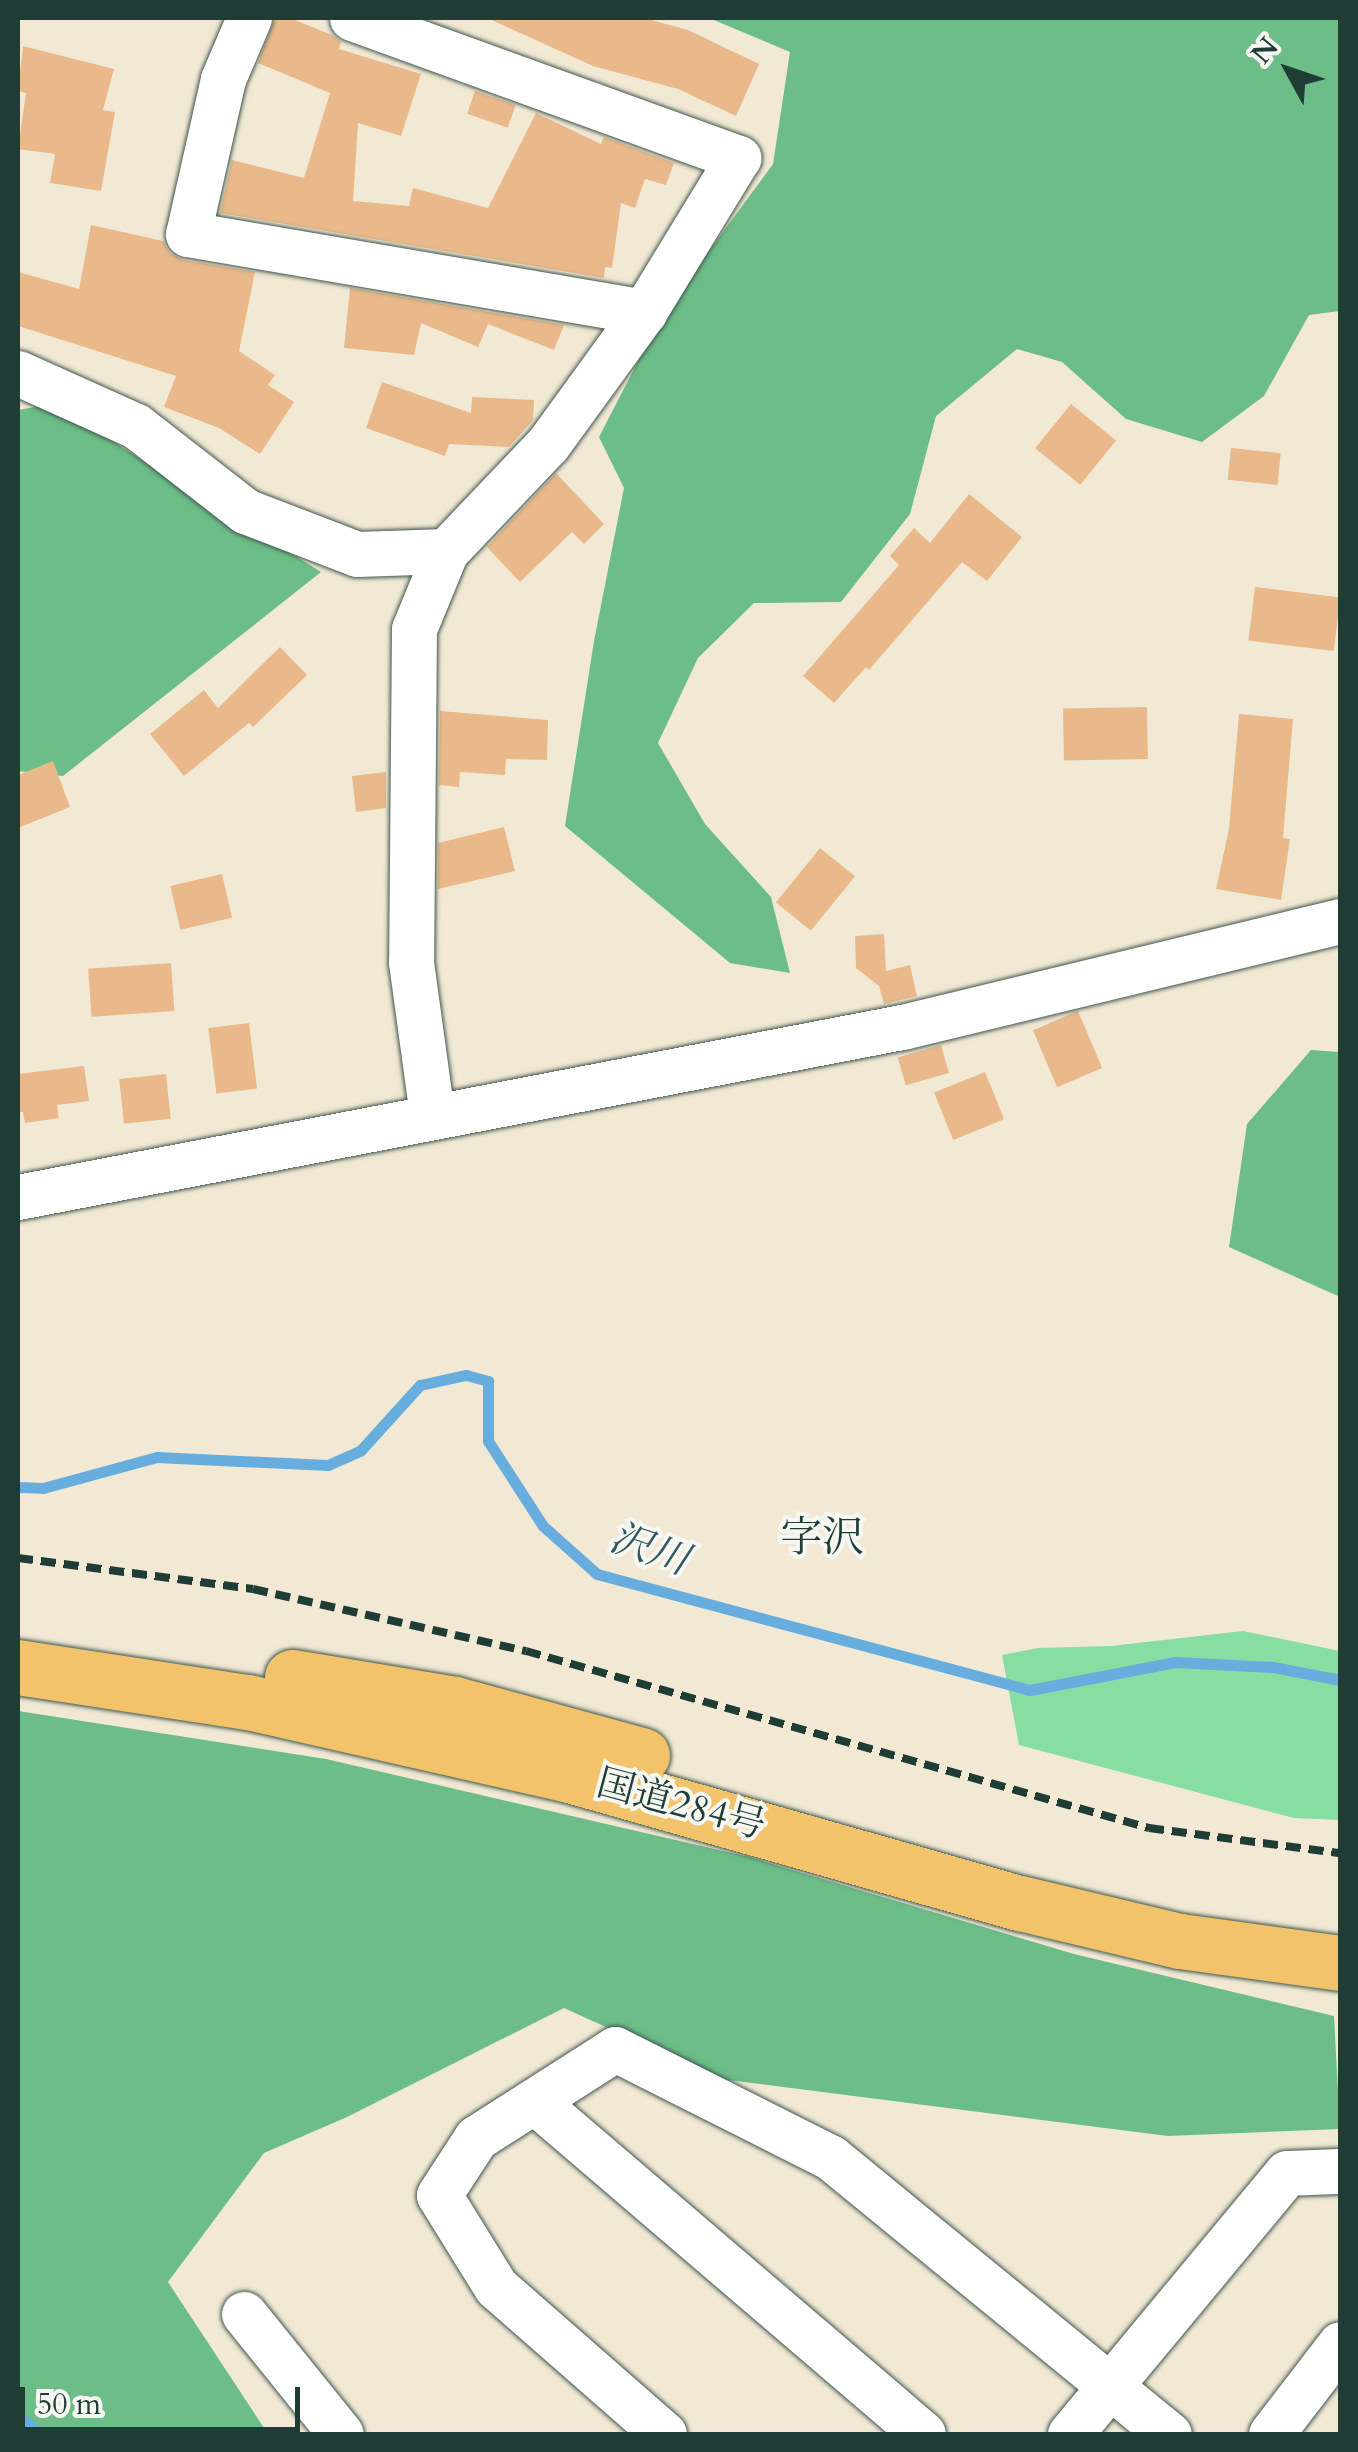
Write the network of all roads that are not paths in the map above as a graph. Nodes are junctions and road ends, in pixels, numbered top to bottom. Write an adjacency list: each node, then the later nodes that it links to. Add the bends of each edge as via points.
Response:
1 (249, 18): 3 (street, via 223,79 188,234)
2 (352, 18): 3 (street, via 738,158)
3 (644, 312): 5 (street, via 548,444)
4 (18, 373): 5 (street, via 136,426 245,511 356,554)
5 (446, 551): 7 (street, via 414,629 411,962)
6 (1340, 921): 7 (street, via 902,1027)
7 (432, 1115): 8 (street)
8 (18, 1196)
9 (18, 1637): 11 (highway, 国道284号, via 77,1640 455,1704 1200,1911)
10 (18, 1667): 12 (highway, 国道284号, via 248,1702 566,1774 1180,1942)
11 (1340, 1924)
12 (1340, 1962)
13 (534, 2100): 17 (street, via 614,2049 631,2057 830,2157); 19 (street, via 476,2138 438,2195 496,2288); 20 (street)
14 (1340, 2171): 17 (street, via 1287,2174)
15 (244, 2314): 18 (street)
16 (1340, 2344): 23 (street)
17 (1110, 2388): 21 (street); 22 (street)
18 (341, 2434)
19 (664, 2434)
20 (923, 2434)
21 (1070, 2434)
22 (1170, 2434)
23 (1271, 2434)

